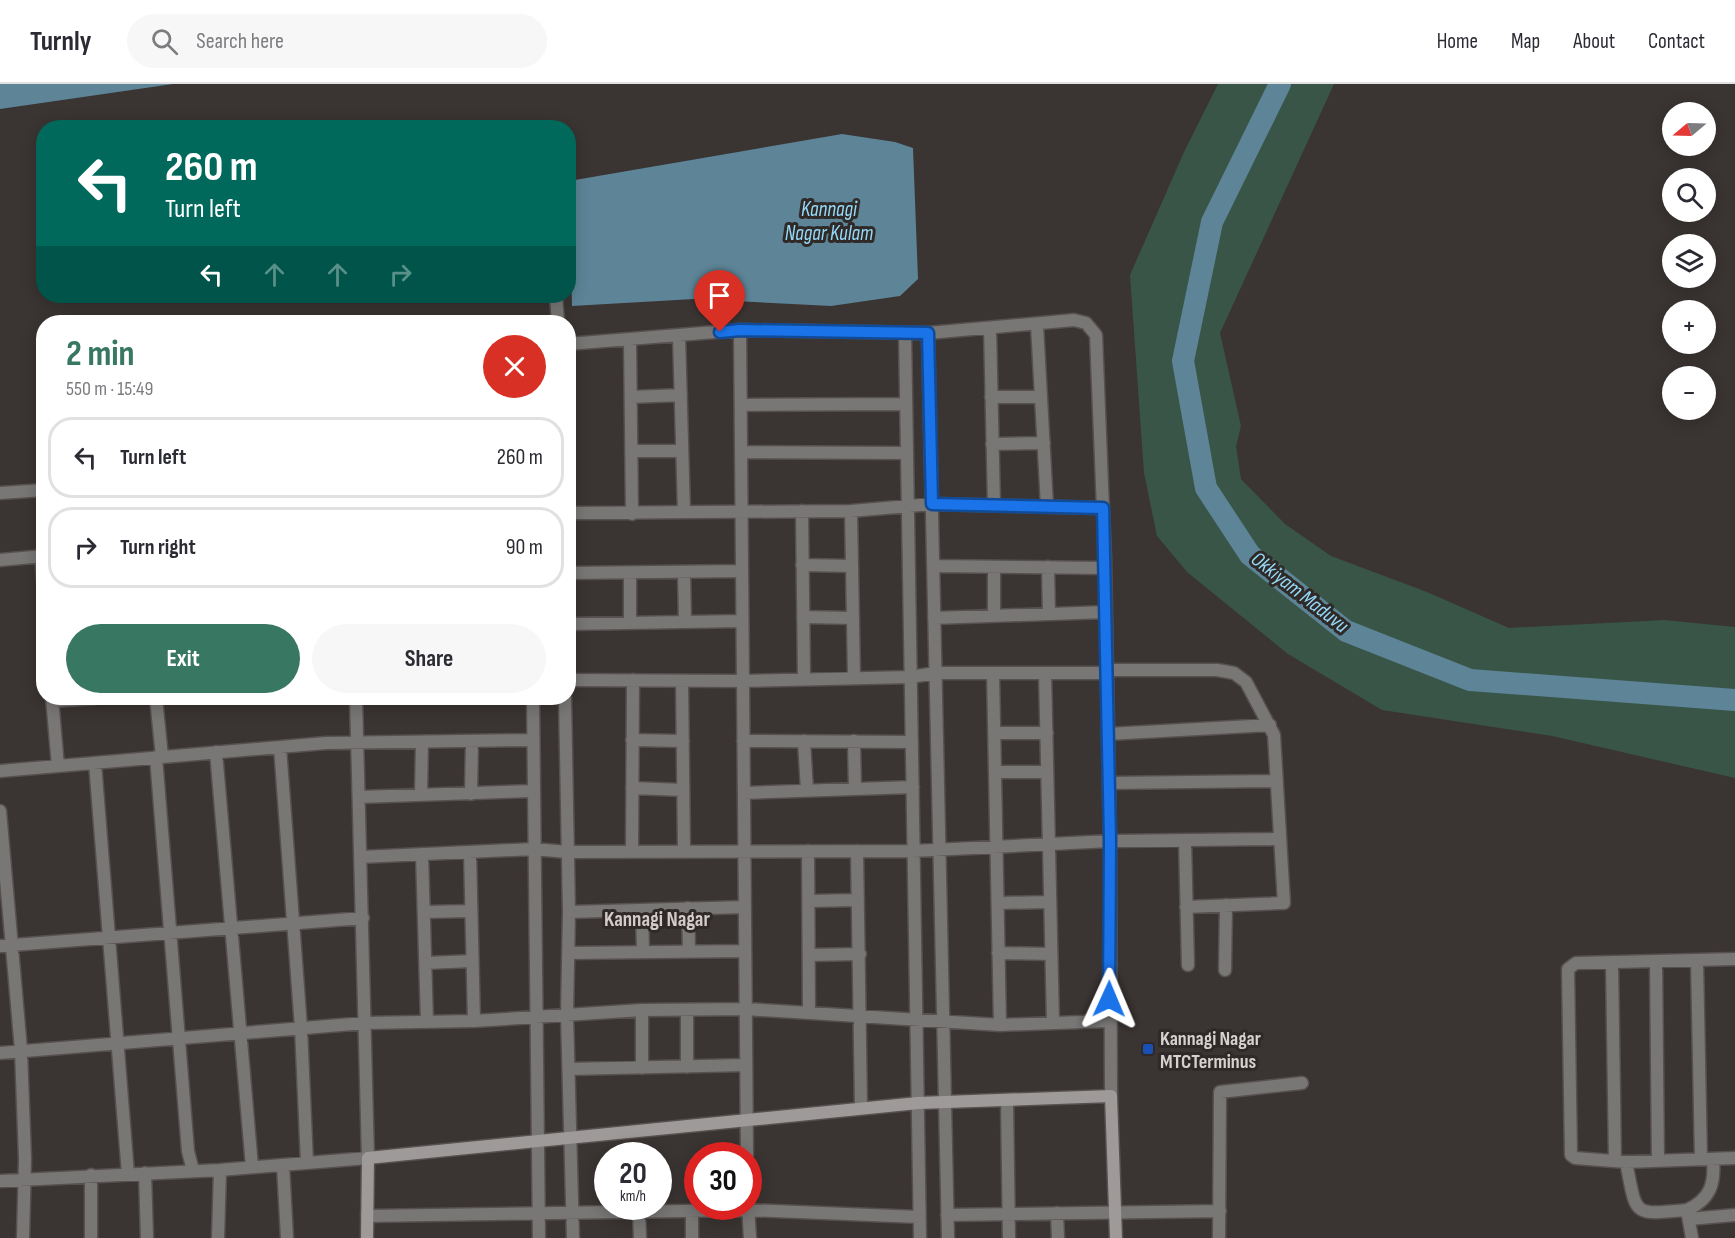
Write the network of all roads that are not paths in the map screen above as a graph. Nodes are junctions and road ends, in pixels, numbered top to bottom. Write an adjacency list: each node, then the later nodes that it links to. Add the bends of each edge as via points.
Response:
1 (1037, 325): 2 (street); 12 (street); 27 (street, via 1074,320 1086,323 1096,335)
2 (990, 328): 5 (street); 11 (street)
3 (740, 330): 4 (street); 6 (street); 14 (street)
4 (905, 333): 5 (street); 13 (street)
5 (928, 333): 23 (street)
6 (680, 336): 7 (street); 9 (street)
7 (630, 341): 8 (street); 10 (street)
8 (576, 344)
9 (681, 395): 10 (street); 18 (street)
10 (631, 397): 17 (street)
11 (991, 397): 12 (street); 16 (street)
12 (1041, 397): 15 (street)
13 (906, 404): 14 (street); 20 (street)
14 (741, 405): 19 (street)
15 (1044, 443): 16 (street); 26 (street)
16 (992, 444): 24 (street)
17 (631, 451): 18 (street); 33 (street)
18 (682, 451): 30 (street)
19 (741, 452): 20 (street); 31 (street)
20 (907, 453): 25 (street)
21 (36, 491): 22 (street)
22 (0, 493)
23 (932, 504): 24 (street); 25 (street); 38 (street)
24 (994, 505): 26 (street)
25 (907, 507): 29 (street); 61 (street)
26 (1047, 507): 27 (street)
27 (1103, 508): 41 (street)
28 (802, 511): 29 (street); 31 (street); 36 (street)
29 (851, 511): 37 (street)
30 (684, 512): 31 (street); 33 (street)
31 (742, 512): 42 (street)
32 (576, 513): 33 (street)
33 (632, 514)
34 (36, 557): 35 (street)
35 (0, 560)
36 (802, 565): 37 (street); 49 (street)
37 (852, 566): 50 (street)
38 (933, 566): 39 (street); 51 (street)
39 (994, 567): 40 (street); 48 (street)
40 (1048, 567): 41 (street); 47 (street)
41 (1105, 568): 46 (street)
42 (742, 571): 43 (street); 52 (street)
43 (684, 572): 45 (street); 53 (street)
44 (576, 573): 45 (street)
45 (630, 573): 54 (street)
46 (1106, 612): 47 (street); 56 (street)
47 (1048, 614): 48 (street)
48 (994, 616): 51 (street)
49 (803, 617): 50 (street); 62 (street)
50 (853, 618): 60 (street)
51 (934, 618): 57 (street)
52 (742, 621): 53 (street); 66 (street)
53 (685, 622): 54 (street)
54 (630, 623): 55 (street)
55 (576, 624)
56 (1106, 671): 59 (street); 72 (street, via 1234,673 1246,682); 75 (street)
57 (935, 673): 58 (street); 61 (street); 112 (street)
58 (993, 673): 59 (street); 73 (street)
59 (1045, 673): 74 (street)
60 (854, 677): 61 (street); 62 (street)
61 (911, 677): 85 (street)
62 (804, 678): 66 (street)
63 (576, 680): 64 (street)
64 (633, 680): 65 (street); 77 (street)
65 (682, 681): 66 (street); 79 (street)
66 (742, 681): 80 (street)
67 (53, 705): 90 (street)
68 (156, 705): 88 (street)
69 (356, 705): 83 (street)
70 (532, 705): 76 (street)
71 (565, 705): 120 (street)
72 (1270, 725): 75 (street); 94 (street, via 1276,744)
73 (994, 733): 74 (street); 92 (street)
74 (1047, 733): 93 (street)
75 (1108, 734): 95 (street)
76 (533, 740): 78 (street); 101 (street)
77 (632, 740): 79 (street); 96 (street)
78 (472, 741): 84 (street); 103 (street)
79 (683, 741): 99 (street)
80 (743, 741): 81 (street); 102 (street)
81 (804, 741): 82 (street); 100 (street)
82 (854, 741): 85 (street); 98 (street)
83 (358, 742): 84 (street); 86 (street); 105 (street)
84 (422, 742): 104 (street)
85 (912, 742): 97 (street)
86 (280, 747): 87 (street); 137 (street)
87 (216, 752): 88 (street); 138 (street)
88 (159, 757): 89 (street); 139 (street)
89 (95, 763): 90 (street); 140 (street)
90 (58, 766): 91 (street)
91 (0, 771)
92 (995, 772): 93 (street); 111 (street)
93 (1047, 772): 110 (street)
94 (1277, 781): 95 (street); 107 (street)
95 (1109, 783): 108 (street)
96 (632, 788): 99 (street); 121 (street)
97 (912, 788): 98 (street); 118 (street)
98 (855, 789): 100 (street)
99 (683, 790): 114 (street)
100 (807, 790): 102 (street)
101 (533, 791): 103 (street); 113 (street)
102 (744, 793): 115 (street)
103 (471, 794): 104 (street)
104 (421, 795): 105 (street)
105 (360, 797): 123 (street)
106 (0, 811): 141 (street)
107 (1280, 839): 109 (street); 128 (street, via 1284,903)
108 (1110, 840): 109 (street); 110 (street); 169 (street)
109 (1185, 840): 130 (street)
110 (1048, 843): 111 (street); 126 (street)
111 (997, 845): 112 (street); 127 (street)
112 (939, 848): 118 (street); 167 (street)
113 (534, 849): 119 (street); 120 (street); 164 (street)
114 (684, 851): 115 (street); 121 (street)
115 (744, 851): 116 (street); 129 (street)
116 (808, 851): 117 (street); 125 (street)
117 (857, 851): 118 (street); 124 (street)
118 (914, 851): 165 (street)
119 (470, 852): 122 (street); 133 (street)
120 (567, 852): 121 (street); 135 (street)
121 (632, 852)
122 (422, 854): 123 (street); 134 (street)
123 (361, 857): 136 (street)
124 (858, 900): 125 (street); 147 (street)
125 (808, 902): 149 (street)
126 (1050, 902): 127 (street); 148 (street)
127 (998, 903): 146 (street)
128 (1226, 905): 130 (street); 157 (street)
129 (745, 907): 131 (street); 143 (street)
130 (1186, 907): 156 (street)
131 (688, 908): 132 (street); 142 (street)
132 (642, 910): 135 (street); 144 (street)
133 (471, 911): 134 (street); 152 (street)
134 (424, 912): 154 (street)
135 (569, 912): 145 (street)
136 (363, 918): 137 (street); 170 (street)
137 (293, 924): 138 (street); 173 (street)
138 (230, 929): 139 (street); 174 (street)
139 (170, 933): 140 (street); 175 (street)
140 (110, 938): 141 (street); 176 (street)
141 (6, 946): 177 (street)
142 (689, 951): 143 (street); 144 (street)
143 (745, 951): 158 (street)
144 (643, 952): 145 (street)
145 (569, 953): 162 (street)
146 (998, 953): 148 (street); 172 (street)
147 (860, 954): 149 (street); 163 (street)
148 (1051, 954): 171 (street)
149 (809, 955): 161 (street)
150 (1735, 959): 151 (street)
151 (1697, 960): 153 (street); 195 (street)
152 (472, 961): 154 (street); 166 (street)
153 (1656, 962): 155 (street); 196 (street)
154 (426, 963): 168 (street)
155 (1612, 963): 197 (street); 197 (street, via 1576,963 1568,969 1570,1148 1575,1158)
156 (1188, 965)
157 (1226, 970)
158 (746, 1009): 160 (street); 161 (street); 179 (street)
159 (642, 1010): 160 (street); 162 (street); 181 (street)
160 (687, 1010): 180 (street)
161 (809, 1012): 163 (street)
162 (567, 1015): 164 (street); 182 (street)
163 (862, 1015): 165 (street); 188 (street)
164 (537, 1017): 166 (street); 191 (street)
165 (916, 1018): 167 (street); 187 (street)
166 (474, 1020): 168 (street)
167 (943, 1021): 172 (street); 186 (street)
168 (427, 1022): 170 (street)
169 (1109, 1022): 171 (street); 184 (street)
170 (365, 1023): 173 (street); 193 (street)
171 (1053, 1023): 172 (street)
172 (1000, 1025)
173 (301, 1028): 174 (street); 198 (street)
174 (238, 1033): 175 (street); 200 (street)
175 (179, 1038): 176 (street); 202 (street)
176 (118, 1042): 177 (street); 204 (street)
177 (21, 1050): 178 (street); 206 (street)
178 (0, 1053)
179 (747, 1065): 180 (street); 189 (street)
180 (687, 1067): 181 (street)
181 (642, 1068): 182 (street)
182 (569, 1069): 190 (street)
183 (1302, 1083): 209 (street, via 1220,1092)
184 (1111, 1096): 185 (street); 214 (street)
185 (1007, 1100): 186 (street); 217 (street)
186 (946, 1101): 187 (street); 216 (street)
187 (918, 1103): 188 (street); 220 (street)
188 (861, 1108): 189 (street)
189 (746, 1122): 190 (street); 192 (street)
190 (572, 1137): 191 (street); 211 (street)
191 (538, 1140): 193 (street); 210 (street)
192 (747, 1142)
193 (368, 1158): 198 (street); 219 (street)
194 (1735, 1158): 195 (street)
195 (1707, 1159): 196 (street); 215 (street, via 1714,1178 1711,1190)
196 (1658, 1161): 197 (street)
197 (1620, 1162): 215 (street, via 1636,1208 1646,1214)
198 (307, 1163): 199 (street)
199 (283, 1165): 200 (street); 228 (street)
200 (252, 1167): 201 (street)
201 (220, 1170): 202 (street); 227 (street)
202 (193, 1171): 203 (street)
203 (145, 1173): 204 (street); 226 (street)
204 (128, 1174): 205 (street)
205 (91, 1175): 206 (street); 225 (street)
206 (24, 1178): 207 (street); 224 (street)
207 (0, 1181)
208 (762, 1209): 220 (street)
209 (1220, 1211): 214 (street); 240 (street)
210 (539, 1213): 211 (street); 219 (street); 230 (street)
211 (573, 1213): 212 (street); 231 (street)
212 (594, 1213)
213 (1058, 1213): 214 (street); 217 (street); 238 (street)
214 (1116, 1214): 239 (street)
215 (1688, 1214): 218 (street); 241 (street)
216 (947, 1215): 217 (street); 236 (street)
217 (1009, 1215): 237 (street)
218 (1735, 1215)
219 (367, 1216): 229 (street)
220 (919, 1217): 235 (street)
221 (639, 1220): 232 (street)
222 (692, 1220): 233 (street)
223 (749, 1220): 234 (street)
224 (23, 1238)
225 (91, 1238)
226 (147, 1238)
227 (218, 1238)
228 (287, 1238)
229 (368, 1238)
230 (539, 1238)
231 (573, 1238)
232 (640, 1238)
233 (692, 1238)
234 (750, 1238)
235 (920, 1238)
236 (948, 1238)
237 (1009, 1238)
238 (1058, 1238)
239 (1116, 1238)
240 (1219, 1238)
241 (1692, 1238)

